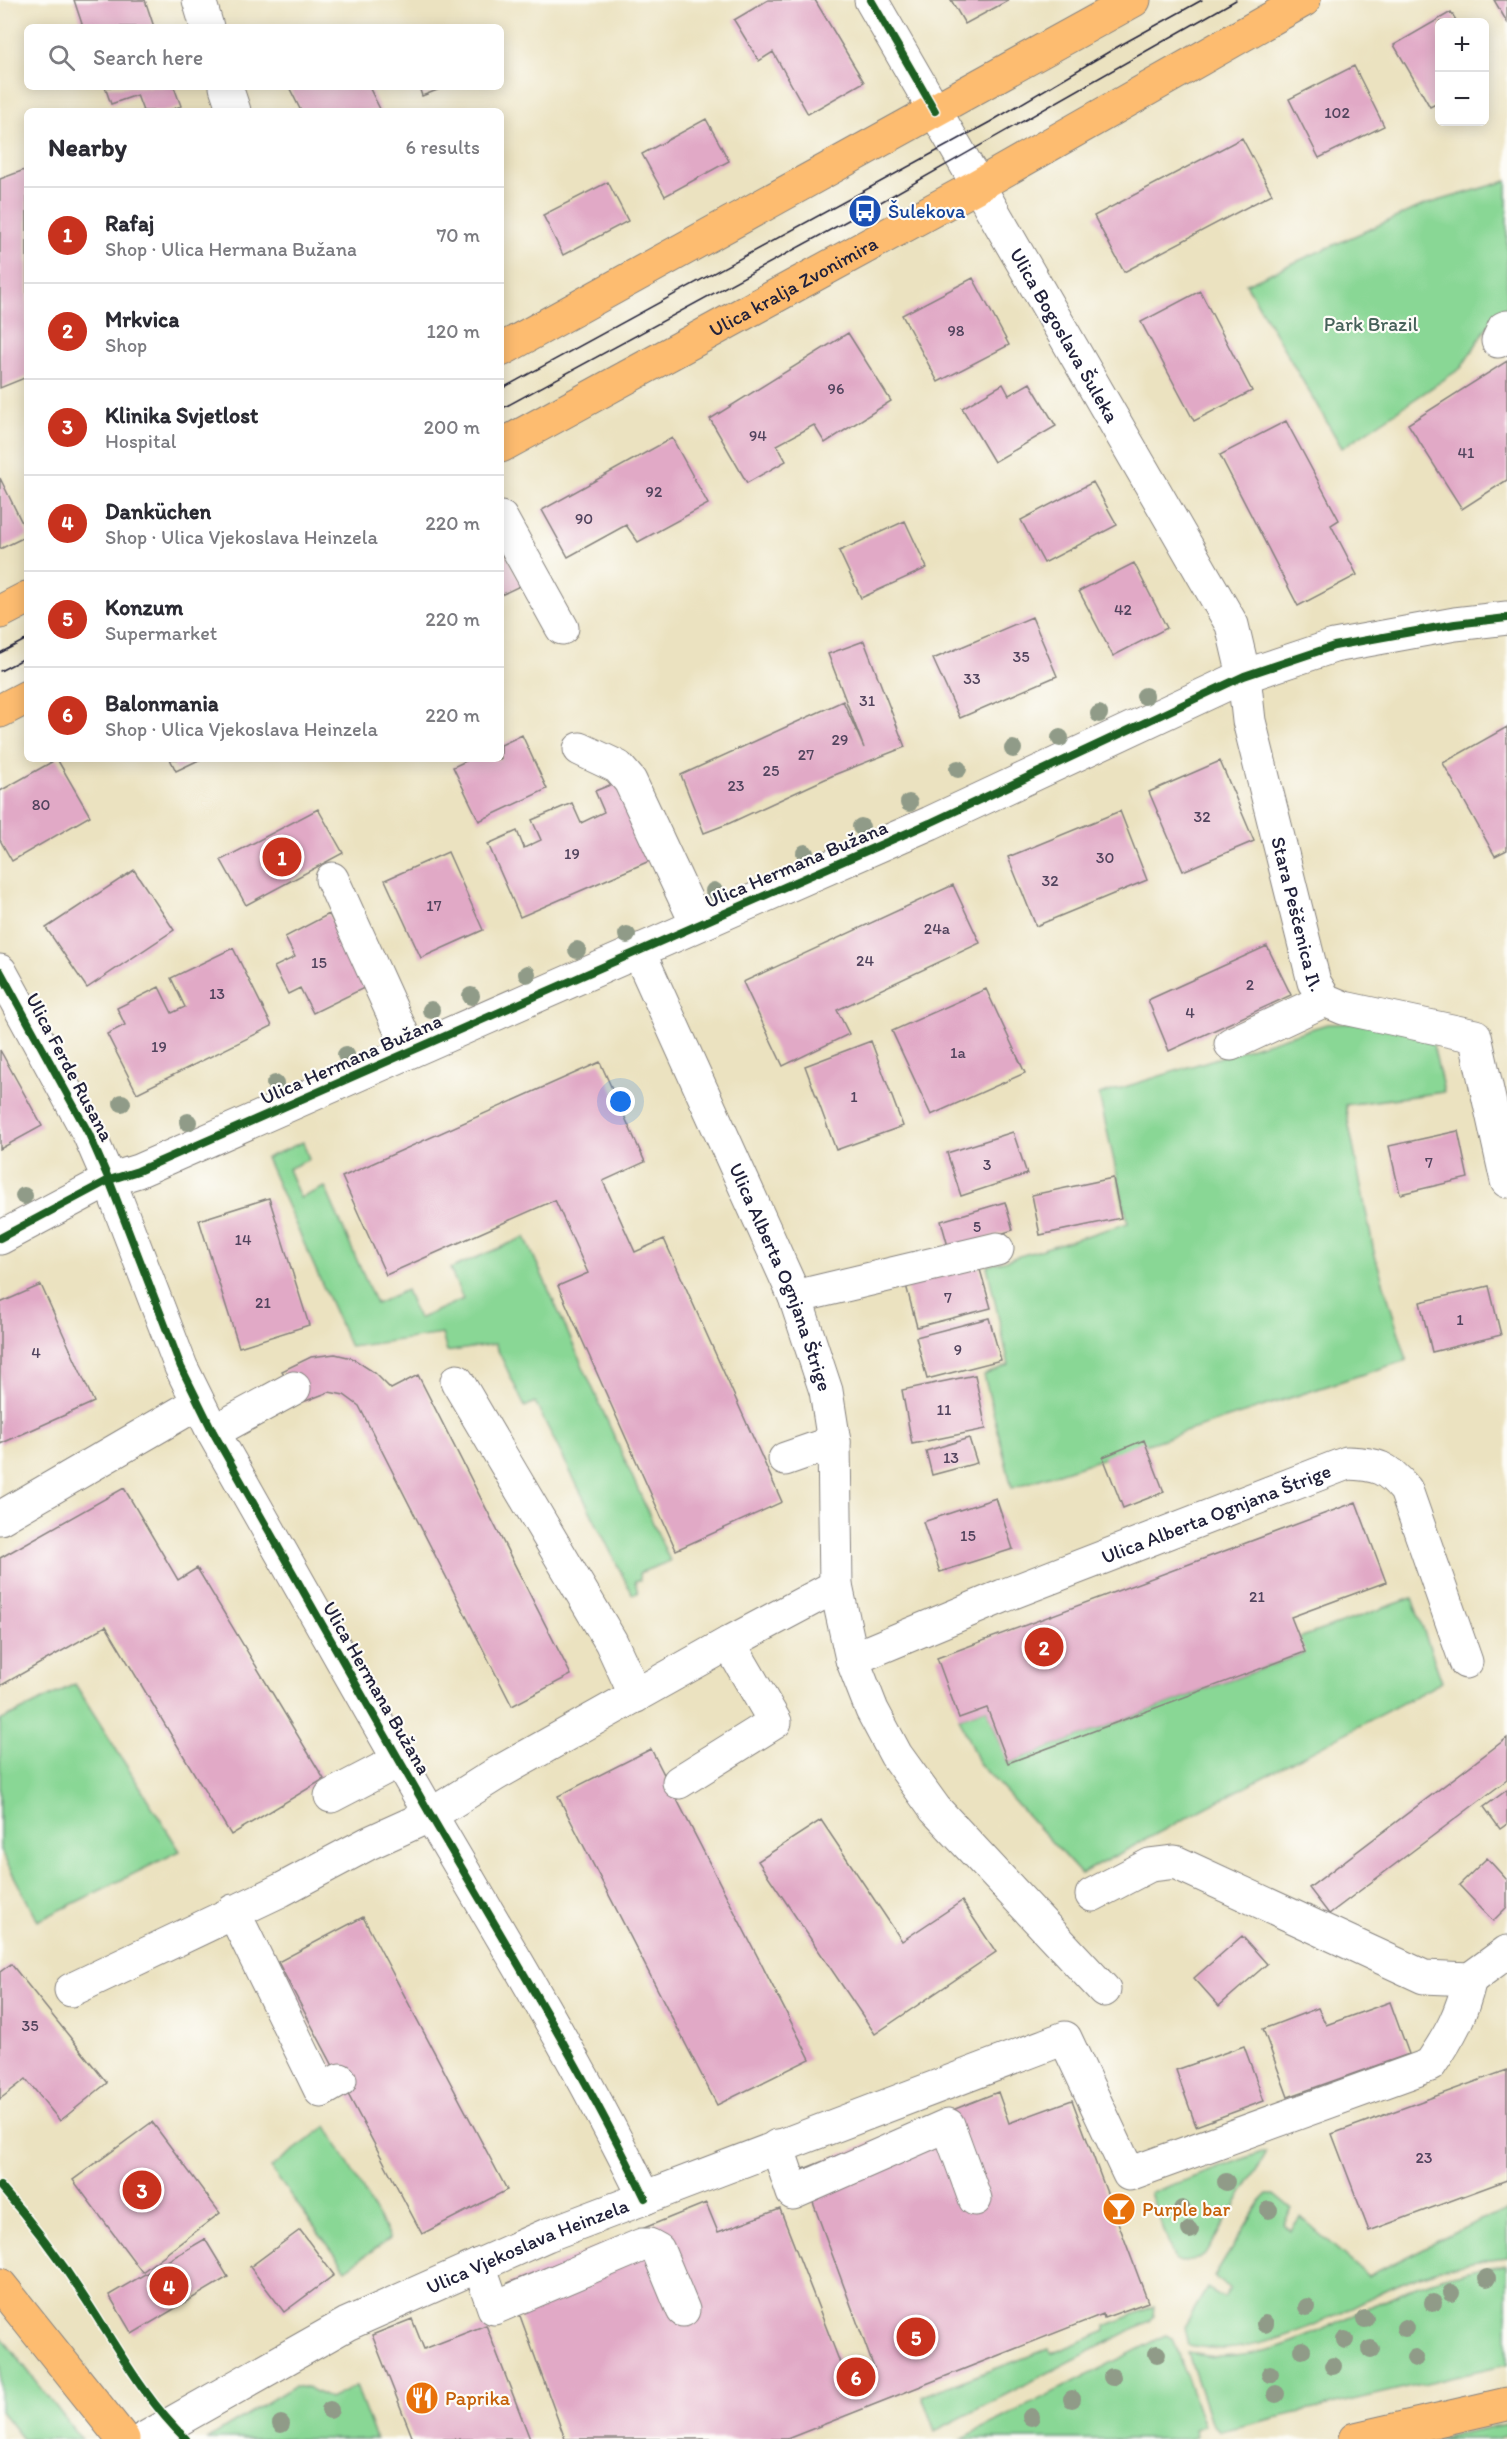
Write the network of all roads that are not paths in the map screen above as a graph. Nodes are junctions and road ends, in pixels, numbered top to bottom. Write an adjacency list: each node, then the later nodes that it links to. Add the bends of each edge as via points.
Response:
1 (198, 0): 5 (street)
2 (871, 0): 8 (street, Ulica Bogoslava Šuleka)
3 (1134, 0): 8 (main road)
4 (1304, 0): 9 (main road, Ulica kralja Zvonimira)
5 (206, 24)
6 (227, 90): 7 (street)
7 (233, 108)
8 (935, 111): 9 (street, Ulica Bogoslava Šuleka); 10 (main road)
9 (978, 186): 11 (main road, Ulica kralja Zvonimira); 17 (street, Ulica Bogoslava Šuleka, via 1232,625)
10 (504, 348)
11 (504, 444)
12 (504, 523): 16 (street)
13 (24, 600): 14 (main road)
14 (0, 612)
15 (1507, 618): 17 (street, Ulica Hermana Bužana, via 1334,646)
16 (562, 628)
17 (1244, 676): 22 (street, Ulica Hermana Bužana, via 930,824); 25 (street, Stara Peščenica II., via 1249,721 1314,982)
18 (24, 699): 19 (main road)
19 (0, 711)
20 (580, 749): 22 (street, via 618,767 630,781)
21 (332, 879): 27 (street)
22 (697, 924): 23 (street, Ulica Hermana Bužana)
23 (638, 950): 27 (street, Ulica Hermana Bužana); 32 (street, Ulica Alberta Ognjana Štrige)
24 (0, 970): 28 (street, Ulica Ferde Rusana, via 89,1134)
25 (1325, 1000): 26 (street); 29 (street, Stara Peščenica II., via 1344,1008 1475,1036)
26 (1231, 1044)
27 (410, 1051): 28 (street, Ulica Hermana Bužana, via 138,1171)
28 (109, 1180): 30 (street, Ulica Hermana Bužana); 35 (street, Ulica Hermana Bužana)
29 (1507, 1181)
30 (0, 1238)
31 (997, 1249): 32 (street)
32 (795, 1297): 37 (street, Ulica Alberta Ognjana Štrige, via 826,1391)
33 (457, 1381): 44 (street, via 611,1642)
34 (294, 1388): 36 (street)
35 (198, 1403): 36 (street, Ulica Hermana Bužana); 39 (street)
36 (213, 1432): 45 (street, Ulica Hermana Bužana)
37 (834, 1442): 38 (street); 40 (street, Ulica Alberta Ognjana Štrige)
38 (785, 1459)
39 (0, 1518)
40 (836, 1586): 41 (street); 42 (street, Ulica Alberta Ognjana Štrige)
41 (729, 1643): 44 (street); 46 (street, via 776,1722)
42 (852, 1659): 43 (street, Ulica Alberta Ognjana Štrige, via 1347,1463 1374,1464 1394,1476 1406,1490); 54 (street, Ulica Alberta Ognjana Štrige, via 872,1710 896,1755 935,1809)
43 (1466, 1662)
44 (636, 1696): 48 (street, via 496,1773)
45 (400, 1760): 47 (street); 48 (street, Ulica Hermana Bužana)
46 (679, 1782)
47 (331, 1796)
48 (431, 1815): 50 (street); 57 (street, Ulica Hermana Bužana, via 601,2111)
49 (1092, 1894): 52 (street, via 1150,1865 1174,1862 1424,1977)
50 (233, 1911): 53 (street); 55 (street, via 321,2091)
51 (1507, 1952): 52 (street)
52 (1470, 1979): 56 (street, Ulica Vjekoslava Heinzela, via 1461,2013 1430,2065 1129,2174 1065,2038)
53 (71, 1990)
54 (1104, 1990)
55 (340, 2080)
56 (777, 2146): 57 (street, Ulica Vjekoslava Heinzela); 58 (street, via 793,2193 948,2125)
57 (645, 2198): 59 (street, Ulica Vjekoslava Heinzela)
58 (975, 2199)
59 (479, 2265): 61 (street, via 494,2308 649,2245 658,2250); 64 (street, Ulica Vjekoslava Heinzela, via 347,2324)
60 (0, 2285): 63 (main road)
61 (683, 2310)
62 (1507, 2404): 65 (main road)
63 (123, 2439)
64 (144, 2439)
65 (1355, 2439)

